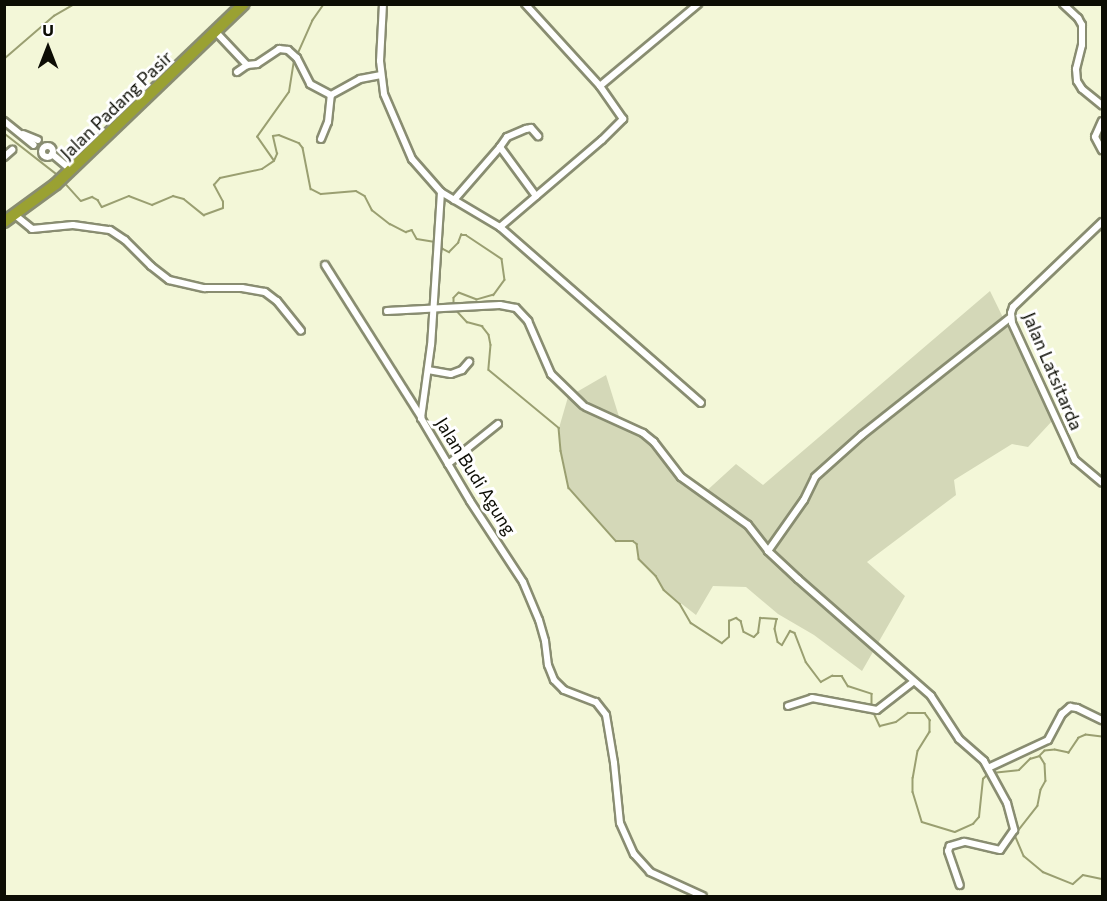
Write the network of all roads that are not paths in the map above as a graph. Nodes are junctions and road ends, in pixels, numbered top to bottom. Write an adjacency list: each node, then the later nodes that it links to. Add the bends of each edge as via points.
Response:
1 (244, 4): 6 (highway, Jalan Padang Pasir)
2 (383, 4): 9 (street)
3 (525, 4): 10 (street)
4 (698, 4): 10 (street)
5 (1066, 6): 12 (street, via 1082,26 1077,81)
6 (215, 31): 7 (street); 19 (highway, Jalan Padang Pasir)
7 (247, 65): 8 (street); 11 (street, via 257,64 279,49 288,50 296,56 310,84)
8 (237, 72)
9 (380, 75): 11 (street, via 360,79); 20 (street, via 387,106 412,159)
10 (600, 86): 21 (street, via 622,120)
11 (332, 95): 16 (street)
12 (1102, 105)
13 (4, 121): 19 (street, via 40,146 46,156 52,154)
14 (1102, 121): 18 (street, via 1095,137)
15 (538, 136): 17 (street, via 531,128 526,129 507,137)
16 (321, 139)
17 (500, 147): 21 (street); 22 (street)
18 (1102, 150)
19 (69, 172): 23 (highway, Jalan Padang Pasir)
20 (441, 192): 22 (street); 28 (street, Jalan Budi Agung)
21 (536, 196): 26 (street)
22 (454, 200): 26 (street)
23 (15, 215): 24 (highway, Jalan Padang Pasir); 31 (street, via 29,228 73,225 110,230 169,280 205,288 265,292)
24 (4, 222)
25 (1102, 222): 30 (street, Jalan Latsitarda, via 1013,307)
26 (500, 227): 34 (street)
27 (325, 266): 35 (street)
28 (434, 309): 29 (street); 33 (street, Jalan Budi Agung); 39 (street, via 506,305 518,309 551,374 584,406 654,442 681,477 748,525)
29 (387, 311)
30 (1011, 317): 38 (street, Jalan Latsitarda, via 1076,460); 39 (street, via 815,477 804,500)
31 (301, 331)
32 (469, 362): 33 (street, via 451,374)
33 (428, 370): 35 (street, Jalan Budi Agung)
34 (701, 403)
35 (421, 418): 37 (street, Jalan Budi Agung)
36 (498, 424): 37 (street)
37 (448, 464): 45 (street, Jalan Budi Agung, via 531,597 554,680 564,690 596,702 606,715 617,809 630,848 650,872)
38 (1102, 483)
39 (768, 551): 40 (street)
40 (913, 682): 41 (street, via 873,711 812,698); 43 (street, via 937,702 959,739 982,759)
41 (788, 706)
42 (1102, 720): 43 (street, via 1070,707 1048,740)
43 (988, 770): 44 (street, via 1007,803 1014,830 1000,850 964,842 950,846 948,851)
44 (960, 885)
45 (703, 897)

